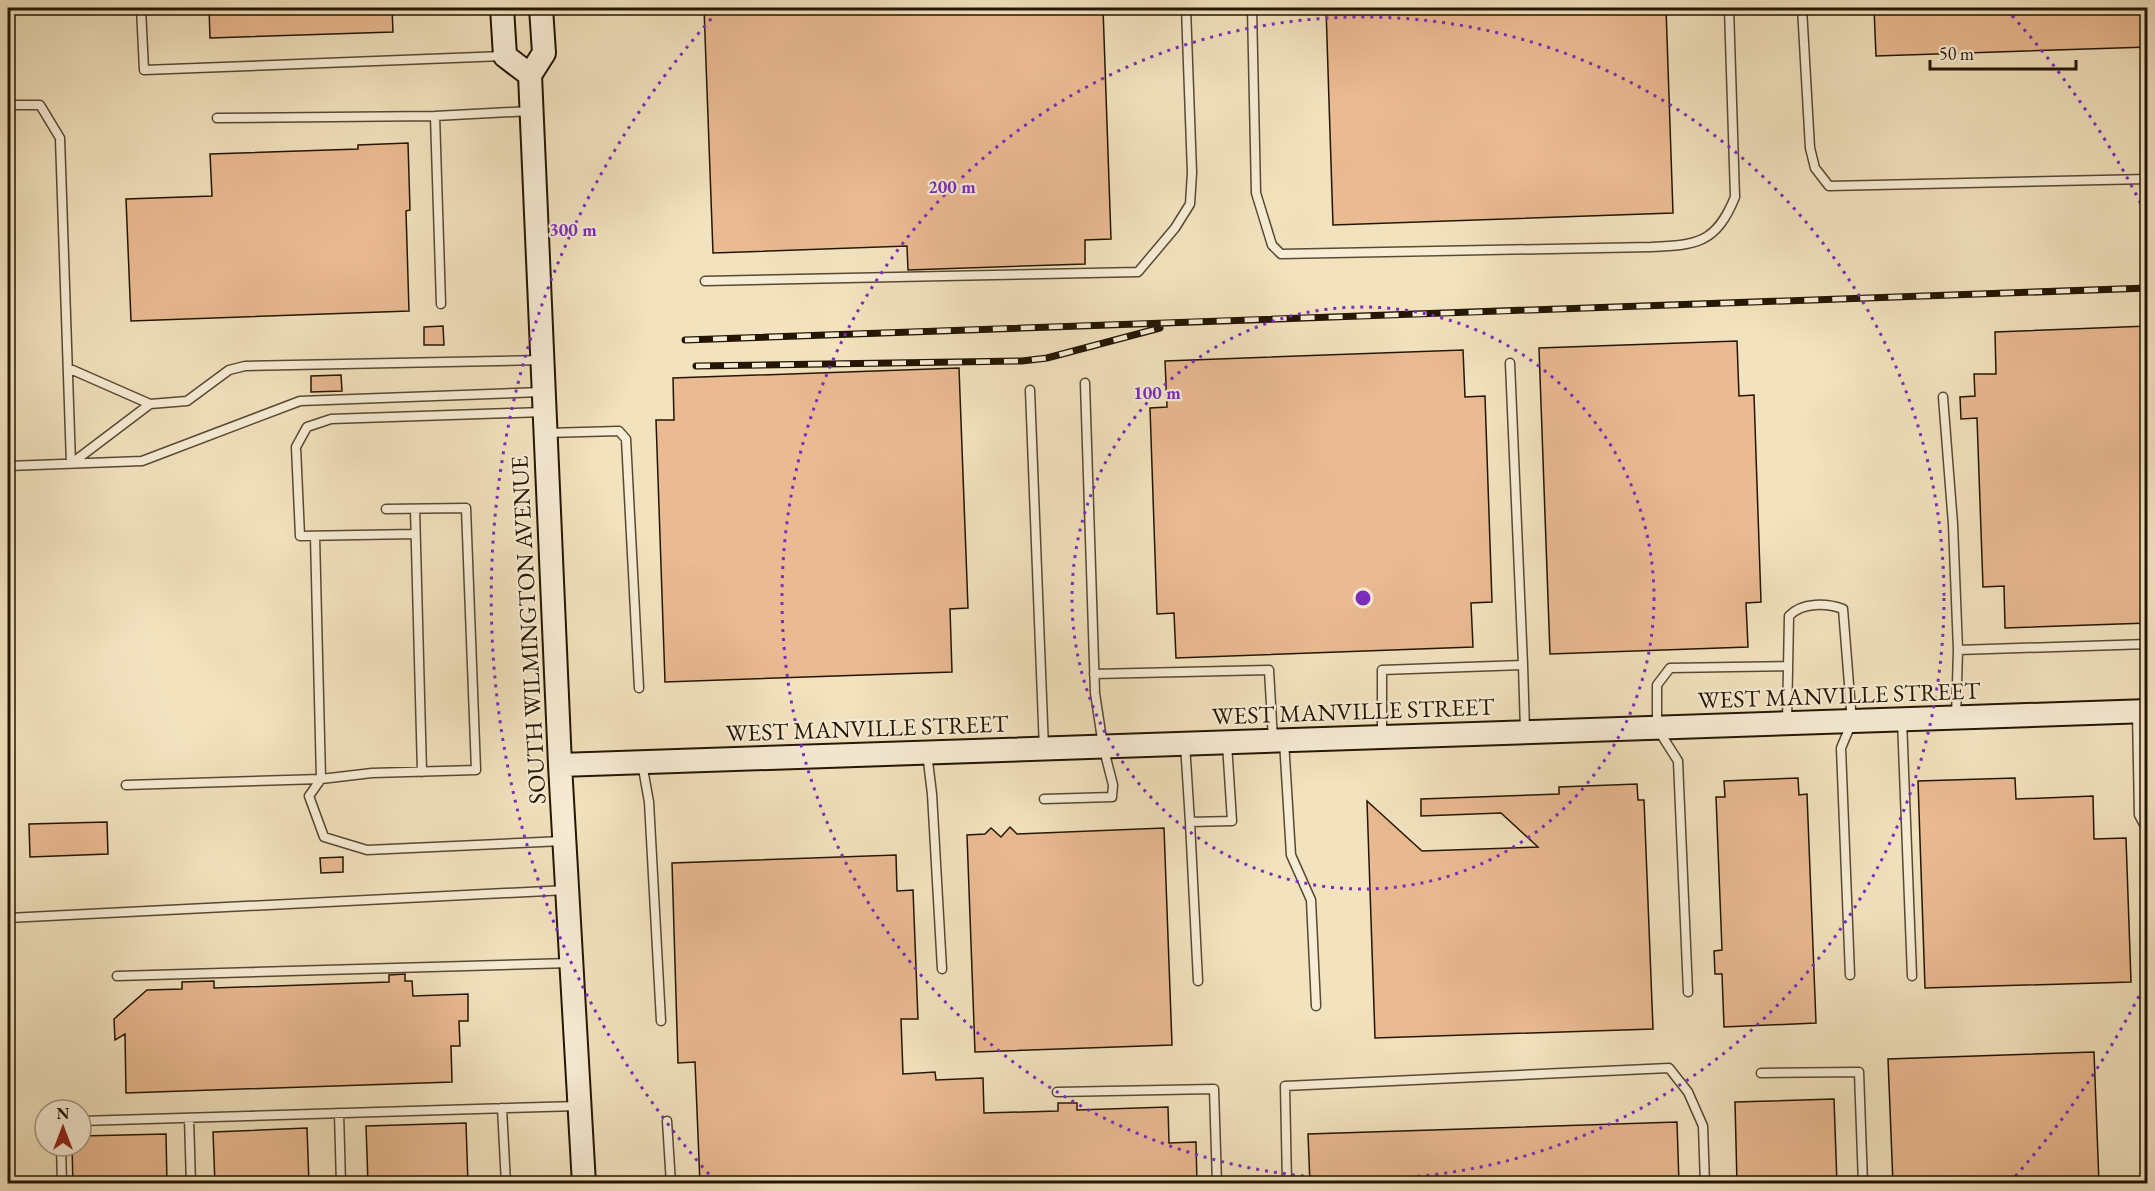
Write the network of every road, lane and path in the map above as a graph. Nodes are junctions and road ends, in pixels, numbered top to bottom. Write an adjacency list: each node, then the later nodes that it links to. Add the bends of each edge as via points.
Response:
1 (141, 8): 8 (lane, via 144,70)
2 (502, 8): 8 (street)
3 (541, 8): 9 (street, SOUTH WILMINGTON AVENUE, via 544,53)
4 (1186, 8): 15 (lane, via 1190,204 1138,272)
5 (1252, 8): 6 (lane, via 1256,193 1272,245 1281,254 1686,246 1701,240 1728,215 1735,197)
6 (1730, 8)
7 (1802, 8): 14 (lane, via 1810,148 1815,168 1829,186)
8 (505, 56): 9 (street)
9 (530, 75): 11 (street, SOUTH WILMINGTON AVENUE)
10 (8, 105): 19 (lane, via 40,105 60,138)
11 (531, 111): 12 (lane); 17 (street, SOUTH WILMINGTON AVENUE)
12 (435, 116): 13 (lane); 16 (lane)
13 (217, 118)
14 (2148, 179)
15 (705, 281)
16 (441, 304)
17 (542, 360): 23 (lane, via 245,366 229,370 187,401); 24 (street, SOUTH WILMINGTON AVENUE)
18 (1510, 363): 33 (lane)
19 (68, 368): 23 (lane); 25 (lane)
20 (1085, 383): 35 (lane)
21 (1030, 390): 49 (lane)
22 (1943, 397): 32 (lane)
23 (150, 404): 25 (lane)
24 (545, 412): 25 (lane, via 300,401 142,461); 30 (lane, via 331,419 307,427 296,447 300,536); 36 (lane, via 619,431 626,439); 52 (street, SOUTH WILMINGTON AVENUE)
25 (72, 464): 26 (lane)
26 (8, 466)
27 (415, 508): 28 (lane); 29 (lane); 53 (lane, via 466,508 476,770)
28 (386, 509)
29 (415, 534): 30 (lane); 53 (lane)
30 (315, 536): 54 (lane)
31 (2148, 644): 32 (lane)
32 (1958, 650): 38 (lane)
33 (1523, 665): 43 (lane); 44 (lane, via 1383,670)
34 (1788, 666): 40 (lane, via 1789,618 1793,612 1814,605 1842,609); 41 (lane); 42 (lane, via 1670,668 1657,685)
35 (1094, 674): 45 (lane, via 1269,670); 48 (lane)
36 (639, 688)
37 (2143, 711): 38 (street, WEST MANVILLE STREET); 58 (lane, via 2139,815)
38 (1956, 718): 39 (street, WEST MANVILLE STREET)
39 (1902, 720): 40 (street, WEST MANVILLE STREET); 66 (lane)
40 (1852, 722): 41 (street, WEST MANVILLE STREET); 64 (lane, via 1841,748)
41 (1787, 724): 42 (street, WEST MANVILLE STREET)
42 (1657, 728): 43 (street, WEST MANVILLE STREET); 68 (lane, via 1678,761)
43 (1526, 732): 44 (street, WEST MANVILLE STREET)
44 (1383, 737): 45 (street, WEST MANVILLE STREET)
45 (1278, 741): 46 (street, WEST MANVILLE STREET); 69 (lane, via 1291,855 1311,900)
46 (1227, 743): 47 (street, WEST MANVILLE STREET); 57 (lane, via 1232,821)
47 (1185, 744): 48 (street, WEST MANVILLE STREET); 57 (lane)
48 (1103, 746): 49 (street, WEST MANVILLE STREET); 56 (lane, via 1113,785 1112,797)
49 (1044, 749): 50 (street, WEST MANVILLE STREET)
50 (927, 753): 51 (street, WEST MANVILLE STREET); 63 (lane)
51 (642, 763): 52 (street, WEST MANVILLE STREET); 70 (lane, via 649,802)
52 (560, 765): 59 (street, SOUTH WILMINGTON AVENUE)
53 (422, 772): 54 (lane)
54 (321, 779): 55 (lane); 59 (lane, via 309,796 324,837 367,850)
55 (126, 785)
56 (1044, 799)
57 (1190, 822): 67 (lane)
58 (2148, 832)
59 (565, 841): 60 (street, SOUTH WILMINGTON AVENUE)
60 (567, 890): 61 (lane); 62 (street, SOUTH WILMINGTON AVENUE)
61 (8, 918)
62 (571, 963): 65 (lane); 73 (street, SOUTH WILMINGTON AVENUE)
63 (942, 969)
64 (1850, 975)
65 (117, 976)
66 (1912, 976)
67 (1197, 981)
68 (1688, 992)
69 (1316, 1006)
70 (661, 1021)
71 (1761, 1073): 89 (lane, via 1859,1072)
72 (1057, 1092): 86 (lane, via 1214,1089)
73 (579, 1106): 74 (lane); 84 (street, SOUTH WILMINGTON AVENUE)
74 (502, 1108): 75 (lane); 83 (lane)
75 (339, 1113): 76 (lane); 82 (lane)
76 (189, 1118): 77 (lane); 81 (lane)
77 (93, 1121)
78 (667, 1121): 85 (lane)
79 (61, 1158): 80 (lane)
80 (62, 1184)
81 (191, 1184)
82 (341, 1184)
83 (506, 1184)
84 (584, 1184)
85 (671, 1184)
86 (1217, 1184)
87 (1287, 1184): 88 (lane, via 1285,1086 1669,1068 1688,1092 1703,1126)
88 (1705, 1184)
89 (1863, 1184)

